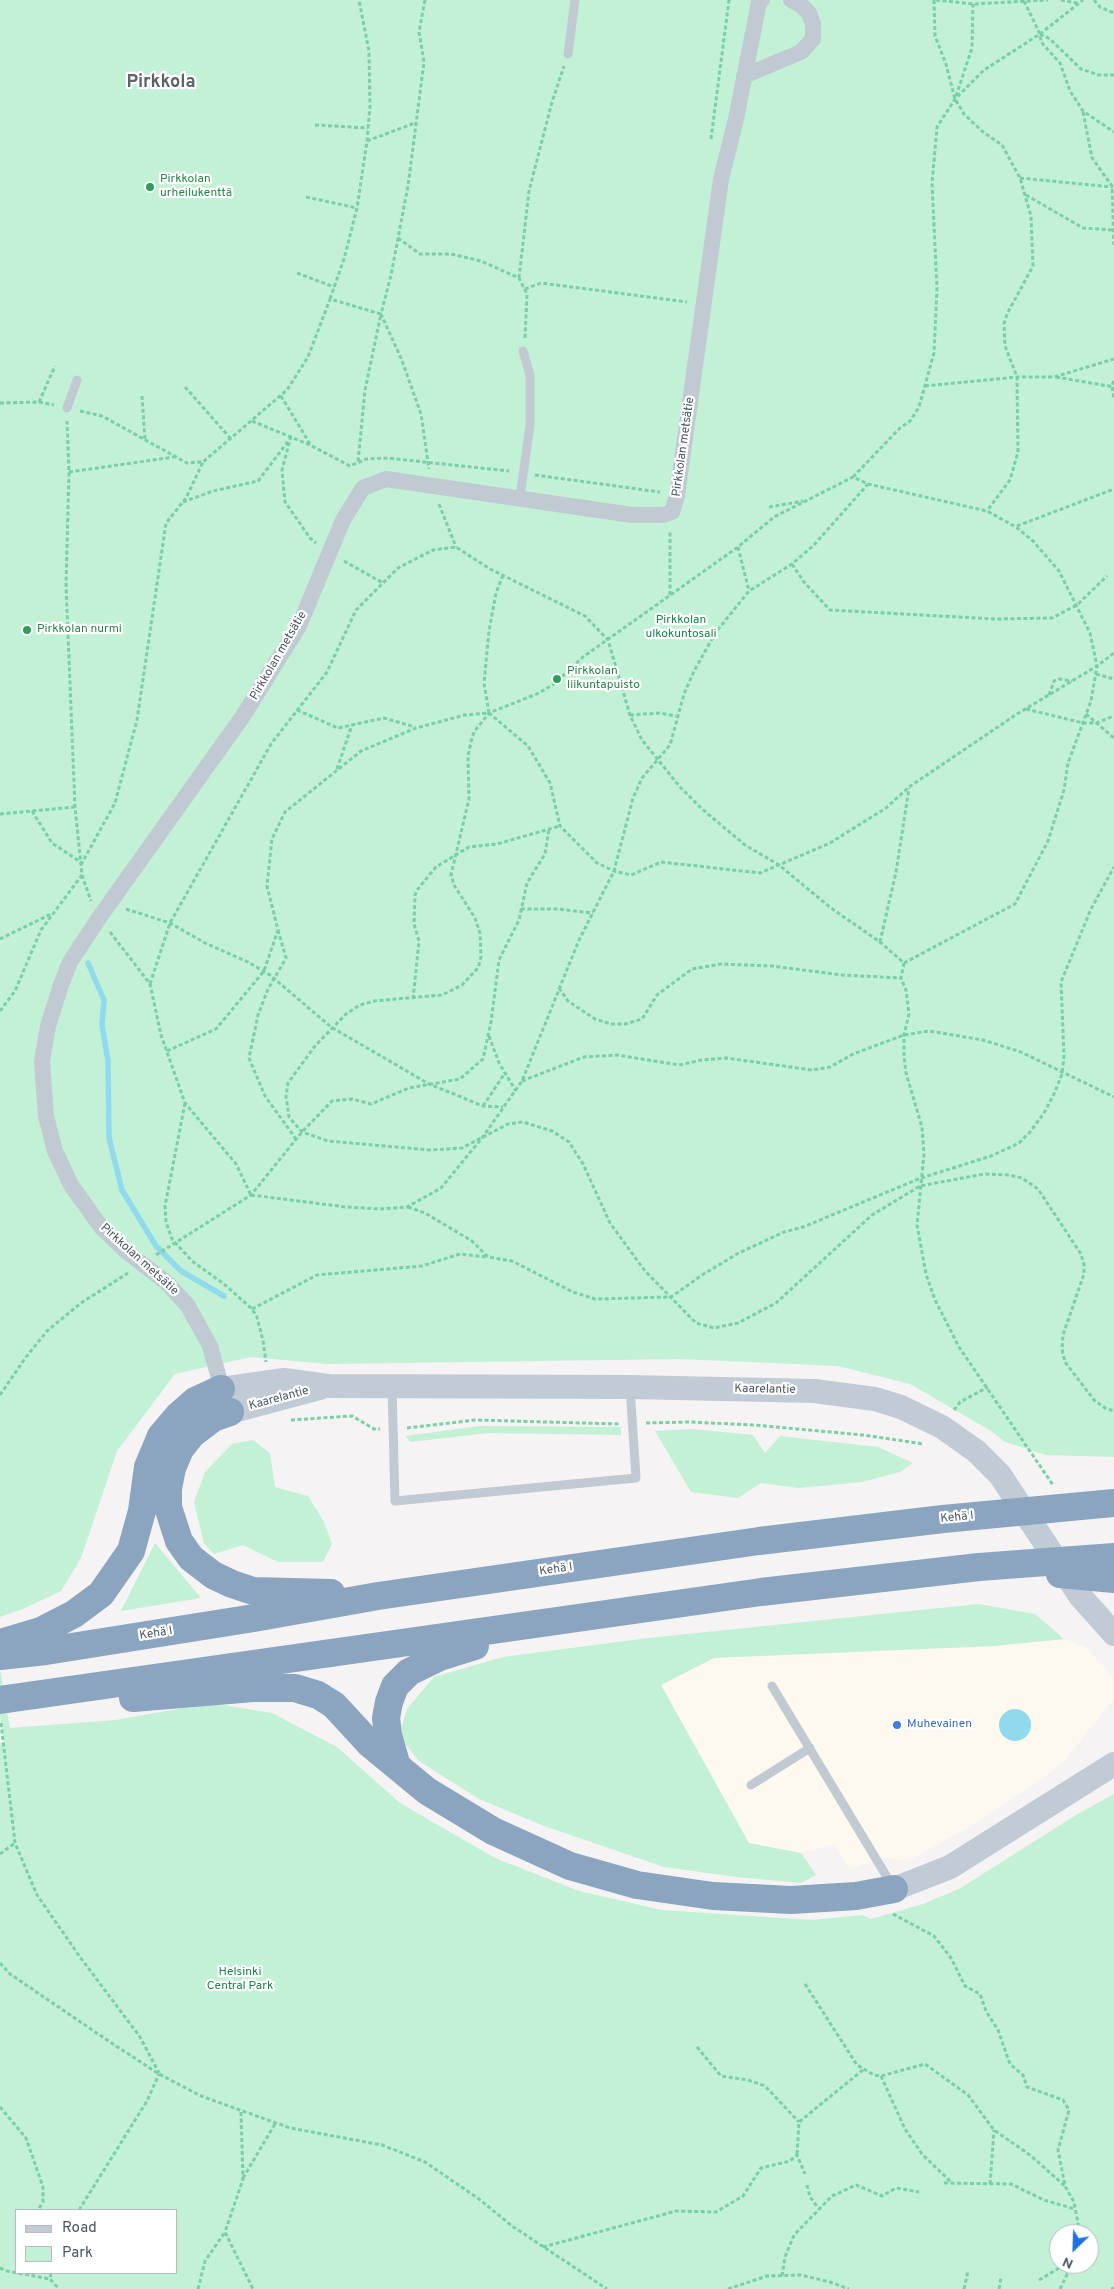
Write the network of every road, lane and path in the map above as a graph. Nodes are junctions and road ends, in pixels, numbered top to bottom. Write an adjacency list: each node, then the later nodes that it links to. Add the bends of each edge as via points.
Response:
1 (359, 0): 23 (path, via 369,52)
2 (425, 0): 21 (path, via 419,32 424,62)
3 (575, 0): 16 (lane)
4 (791, 0): 18 (street, via 802,4 809,13 813,39 801,52)
5 (935, 0): 13 (path); 19 (path, via 935,36)
6 (1048, 0): 11 (path)
7 (1061, 0): 12 (path)
8 (1083, 0): 12 (path)
9 (1094, 0): 14 (path)
10 (760, 1): 18 (street, Pirkkolan metsätie)
11 (1024, 1): 13 (path); 15 (path)
12 (1078, 3): 15 (path)
13 (973, 4): 19 (path, via 972,48)
14 (1114, 13)
15 (1040, 34): 17 (path, via 1050,39 1081,69 1099,75); 19 (path, via 984,70); 20 (path, via 1041,42 1060,63 1070,91)
16 (568, 54): 35 (path, via 552,102 530,191)
17 (1114, 75)
18 (744, 76): 75 (street, Pirkkolan metsätie, via 721,179 676,507)
19 (955, 99): 26 (path, via 977,127 1002,145); 48 (path, via 937,127 934,148 932,183 937,326)
20 (1083, 111): 24 (path); 27 (path, via 1092,158)
21 (415, 123): 25 (path); 32 (path)
22 (315, 125): 23 (path)
23 (368, 128): 25 (path)
24 (1114, 132)
25 (367, 141): 30 (path)
26 (1020, 178): 27 (path); 28 (path)
27 (1113, 187): 31 (path)
28 (1025, 195): 31 (path, via 1084,228); 44 (path, via 1032,216 1032,266 1004,324 1005,346)
29 (306, 197): 30 (path)
30 (357, 208): 36 (path)
31 (1113, 230): 33 (path)
32 (398, 238): 35 (path, via 420,254 451,254 481,261); 40 (path)
33 (1114, 245)
34 (297, 273): 36 (path)
35 (519, 278): 37 (path)
36 (334, 287): 38 (path)
37 (525, 289): 39 (path, via 541,283); 41 (path)
38 (330, 299): 40 (path); 51 (path, via 308,357)
39 (690, 302)
40 (381, 314): 63 (path, via 365,390); 68 (path, via 421,414)
41 (524, 351): 70 (lane, via 530,375 530,425)
42 (1114, 359): 45 (path)
43 (55, 366): 54 (path)
44 (1017, 377): 45 (path); 48 (path); 74 (path, via 1015,468)
45 (1054, 377): 47 (path, via 1086,384)
46 (77, 380): 55 (lane)
47 (1113, 384): 52 (path)
48 (926, 386): 66 (path, via 910,422 900,428)
49 (184, 387): 58 (path)
50 (142, 396): 59 (path)
51 (281, 396): 56 (path); 60 (path)
52 (1114, 400)
53 (0, 402): 54 (path)
54 (39, 402): 55 (path)
55 (67, 408): 59 (path, via 102,416); 65 (path)
56 (252, 421): 57 (path); 58 (path)
57 (292, 436): 60 (path); 72 (path, via 258,481); 79 (path, via 282,470 285,502 310,538)
58 (231, 439): 62 (path)
59 (145, 440): 61 (path)
60 (310, 444): 64 (path)
61 (175, 457): 62 (path, via 187,463); 65 (path)
62 (203, 462): 72 (path)
63 (358, 462)
64 (350, 466)
65 (69, 472): 109 (path, via 66,585)
66 (853, 477): 67 (path); 71 (path)
67 (868, 484): 74 (path); 80 (path, via 814,545)
68 (431, 485): 70 (street, Pirkkolan metsätie); 77 (path); 79 (street, Pirkkolan metsätie, via 386,479 363,488 343,520)
69 (1114, 489): 76 (path)
70 (520, 497): 75 (street, Pirkkolan metsätie, via 620,514)
71 (806, 501): 73 (path); 78 (path, via 774,517)
72 (182, 502): 115 (path, via 166,524 137,720 116,804)
73 (769, 507)
74 (987, 511): 76 (path)
75 (663, 515): 85 (path, via 670,530)
76 (1016, 527): 86 (path, via 1059,571)
77 (456, 547): 81 (path); 83 (path, via 433,550 398,568)
78 (738, 547): 84 (path); 85 (path)
79 (330, 554): 83 (path); 119 (street, Pirkkolan metsätie, via 299,626 243,716)
80 (792, 564): 84 (path); 86 (path, via 830,610 995,619 1052,618)
81 (503, 575): 87 (path, via 585,616); 96 (path, via 489,631 484,683)
82 (1107, 576): 86 (path)
83 (383, 583): 95 (path, via 356,610 328,672)
84 (749, 591): 99 (path, via 716,632 694,671)
85 (670, 595): 87 (path)
86 (1077, 605): 89 (path, via 1090,633)
87 (608, 640): 96 (path, via 583,657 554,684); 98 (path)
88 (1114, 653): 89 (path)
89 (1097, 666): 90 (path); 92 (path)
90 (1096, 674): 91 (path); 97 (path)
91 (1114, 679)
92 (1072, 681): 93 (path); 93 (path, via 1054,681)
93 (1049, 695): 94 (path)
94 (1026, 709): 101 (path); 108 (path)
95 (298, 710): 103 (path, via 338,728); 123 (path, via 272,744)
96 (489, 713): 104 (path, via 464,715); 112 (path, via 528,746 550,783); 114 (path, via 470,742 469,799)
97 (1086, 714): 101 (path); 102 (path)
98 (630, 715): 99 (path, via 659,713); 106 (path)
99 (676, 716): 106 (path, via 670,745)
100 (1114, 716): 102 (path)
101 (1083, 723): 102 (path); 127 (path, via 1068,763 1064,790 1048,840 1015,904)
102 (1096, 723): 105 (path)
103 (352, 725): 104 (path, via 384,718); 107 (path)
104 (416, 728): 107 (path, via 362,750)
105 (1114, 738)
106 (656, 759): 116 (path, via 702,809 745,845); 118 (path, via 633,798)
107 (337, 770): 124 (path, via 285,812 272,839 267,886)
108 (909, 787): 116 (path, via 886,808 830,843); 126 (path, via 896,872)
109 (75, 807): 110 (path); 115 (path)
110 (32, 811): 111 (path); 115 (path, via 52,843)
111 (0, 814)
112 (560, 826): 113 (path); 118 (path, via 597,864)
113 (549, 829): 114 (path, via 497,844 469,847); 120 (path, via 545,854 527,883)
114 (454, 854): 132 (path, via 436,868 415,894 414,924 419,941); 132 (path, via 451,875 454,885 475,918 480,933 478,968 462,985 442,995)
115 (82, 862): 121 (path, via 82,875)
116 (779, 865): 118 (path, via 760,873 661,862 631,875); 126 (path, via 831,908)
117 (1114, 867): 139 (path, via 1091,910 1061,982)
118 (614, 871): 122 (path)
119 (109, 903): 123 (path); 164 (street, Pirkkolan metsätie, via 70,962 48,1026 42,1061 49,1133 67,1177 91,1215 188,1306 210,1346)
120 (522, 909): 122 (path); 135 (path, via 499,960)
121 (53, 912): 125 (path); 133 (path, via 41,930 16,990)
122 (593, 913): 131 (path)
123 (170, 923): 128 (path); 137 (path, via 150,984)
124 (278, 930): 128 (path); 130 (path, via 286,958)
125 (0, 939)
126 (880, 942): 127 (path)
127 (904, 963): 129 (path)
128 (264, 971): 130 (path); 137 (path, via 216,1028)
129 (901, 978): 131 (path, via 772,966 722,964 692,969 657,995 642,1019 625,1024 595,1019 568,1001); 136 (path, via 906,990 908,1014)
130 (274, 979): 134 (path); 149 (path, via 258,1015 249,1058 265,1096)
131 (559, 987): 140 (path)
132 (413, 999): 134 (path, via 389,998 360,1005)
133 (0, 1011)
134 (331, 1027): 141 (path); 147 (path, via 288,1083 289,1116)
135 (488, 1035): 138 (path); 141 (path, via 484,1060 460,1079)
136 (904, 1035): 139 (path, via 929,1031 983,1040 1021,1052); 140 (path, via 853,1054 830,1067 812,1070 726,1058 679,1065 617,1055 584,1057); 150 (path, via 906,1073 922,1127 924,1154)
137 (167, 1051): 144 (path)
138 (505, 1073): 142 (path); 145 (path)
139 (1062, 1074): 143 (path); 150 (path, via 1044,1113 1019,1143 991,1156)
140 (522, 1081): 142 (path)
141 (429, 1084): 145 (path); 147 (path, via 392,1094 371,1104 352,1099 332,1101)
142 (516, 1091): 146 (path)
143 (1114, 1097)
144 (185, 1103): 152 (path, via 236,1164); 158 (path, via 165,1206 166,1222 172,1239 192,1261)
145 (483, 1106): 146 (path)
146 (503, 1107): 148 (path)
147 (302, 1132): 148 (path, via 328,1140 430,1150 462,1148); 149 (path)
148 (482, 1138): 153 (path, via 441,1188); 156 (path, via 508,1124 523,1122 552,1131 568,1142 583,1164 610,1223 645,1271)
149 (296, 1139): 152 (path)
150 (921, 1178): 151 (path); 156 (path, via 737,1254)
151 (920, 1186): 156 (path, via 872,1215 776,1303 738,1323 714,1328 696,1323); 161 (path, via 917,1225 926,1274 935,1300 959,1347); 165 (path, via 984,1174 1022,1178 1038,1190 1081,1254 1084,1264 1084,1274 1063,1335 1065,1362 1094,1400)
152 (251, 1195): 153 (path, via 346,1207); 154 (path)
153 (407, 1207): 155 (path, via 425,1213 472,1241)
154 (206, 1222)
155 (488, 1257): 156 (path, via 512,1261 595,1300); 158 (path, via 460,1254 422,1266 316,1276)
156 (671, 1298)
157 (81, 1303): 163 (path, via 47,1331)
158 (252, 1309): 162 (path, via 263,1341)
159 (392, 1385): 160 (main road, Kaarelantie); 162 (main road, Kaarelantie); 168 (lane)
160 (630, 1387): 166 (lane); 167 (main road, Kaarelantie, via 847,1394 901,1407)
161 (988, 1387): 167 (path, via 960,1402); 169 (path)
162 (271, 1391): 164 (main road, Kaarelantie); 168 (path, via 275,1414 280,1419 352,1416 374,1429)
163 (0, 1396)
164 (226, 1400): 174 (highway, via 213,1418 192,1434 180,1449 172,1468 168,1507 179,1541 191,1558 213,1575 253,1591); 177 (highway, via 195,1401 161,1436 148,1467 142,1511 131,1551 101,1594 74,1614 41,1631)
165 (1114, 1411)
166 (632, 1424): 167 (path, via 754,1425 924,1444 931,1441); 168 (path, via 475,1420); 168 (lane, via 636,1478 395,1501)
167 (942, 1427): 176 (main road, Kaarelantie, via 976,1451 1000,1475 1080,1596)
168 (394, 1429)
169 (1034, 1456)
170 (1111, 1501): 174 (highway, Kehä I, via 759,1541)
171 (1114, 1557): 172 (highway)
172 (979, 1567): 173 (highway); 175 (highway, via 761,1592)
173 (1114, 1579)
174 (378, 1596): 178 (highway, Kehä I)
175 (544, 1623): 180 (highway); 182 (highway, via 440,1657 409,1672 396,1686 388,1702 388,1736)
176 (1110, 1626)
177 (0, 1643)
178 (0, 1656)
179 (772, 1686): 181 (lane)
180 (5, 1705): 182 (highway, via 295,1688 318,1694 334,1705 370,1744); 185 (path)
181 (810, 1748): 184 (lane); 187 (lane)
182 (396, 1763): 187 (highway, via 427,1791 493,1831 570,1866 637,1886 712,1896 791,1900 856,1896)
183 (1112, 1763): 187 (main road)
184 (751, 1785)
185 (15, 1843): 186 (path); 192 (path, via 37,1895 140,2037)
186 (0, 1854)
187 (894, 1901): 206 (path, via 934,1936 951,1958 965,1986 980,1994 1010,2064 1023,2075 1026,2087 1063,2100 1069,2110 1058,2150)
188 (0, 1964): 192 (path, via 37,1993)
189 (805, 1984): 191 (path, via 857,2065)
190 (697, 2047): 196 (path, via 721,2076 765,2086)
191 (864, 2069): 193 (path); 196 (path)
192 (159, 2074): 195 (path); 209 (path, via 147,2101)
193 (881, 2076): 198 (path, via 925,2064 968,2094); 203 (path, via 910,2138)
194 (0, 2107): 208 (path, via 26,2138 43,2187 43,2202)
195 (241, 2112): 197 (path); 201 (path)
196 (798, 2122): 199 (path)
197 (275, 2124): 201 (path); 214 (path, via 382,2145 425,2162)
198 (994, 2130): 204 (path); 206 (path)
199 (797, 2154): 200 (path); 214 (path, via 790,2161 762,2168 743,2196 716,2212 676,2211)
200 (805, 2174)
201 (243, 2179): 213 (path)
202 (944, 2183): 203 (path)
203 (953, 2183): 204 (path)
204 (990, 2184): 211 (path, via 1011,2184 1044,2200)
205 (807, 2185): 210 (path)
206 (1066, 2186): 211 (path)
207 (919, 2192): 210 (path, via 896,2188 882,2196 856,2185 832,2196)
208 (39, 2209)
209 (80, 2209)
210 (819, 2209): 222 (path, via 794,2235)
211 (1075, 2209): 212 (path)
212 (1078, 2224)
213 (225, 2232): 227 (path, via 204,2261); 228 (path)
214 (542, 2247): 229 (path)
215 (0, 2268): 217 (path)
216 (968, 2270): 232 (path)
217 (15, 2271)
218 (27, 2274): 224 (path)
219 (51, 2274): 224 (path)
220 (1049, 2274): 225 (path)
221 (1067, 2274): 234 (path)
222 (782, 2276): 230 (path, via 767,2276); 231 (path, via 801,2276)
223 (1001, 2277): 233 (path)
224 (50, 2279): 226 (path)
225 (1039, 2280)
226 (59, 2289)
227 (198, 2289)
228 (253, 2289)
229 (607, 2289)
230 (728, 2289)
231 (849, 2289)
232 (964, 2289)
233 (999, 2289)
234 (1060, 2289)

